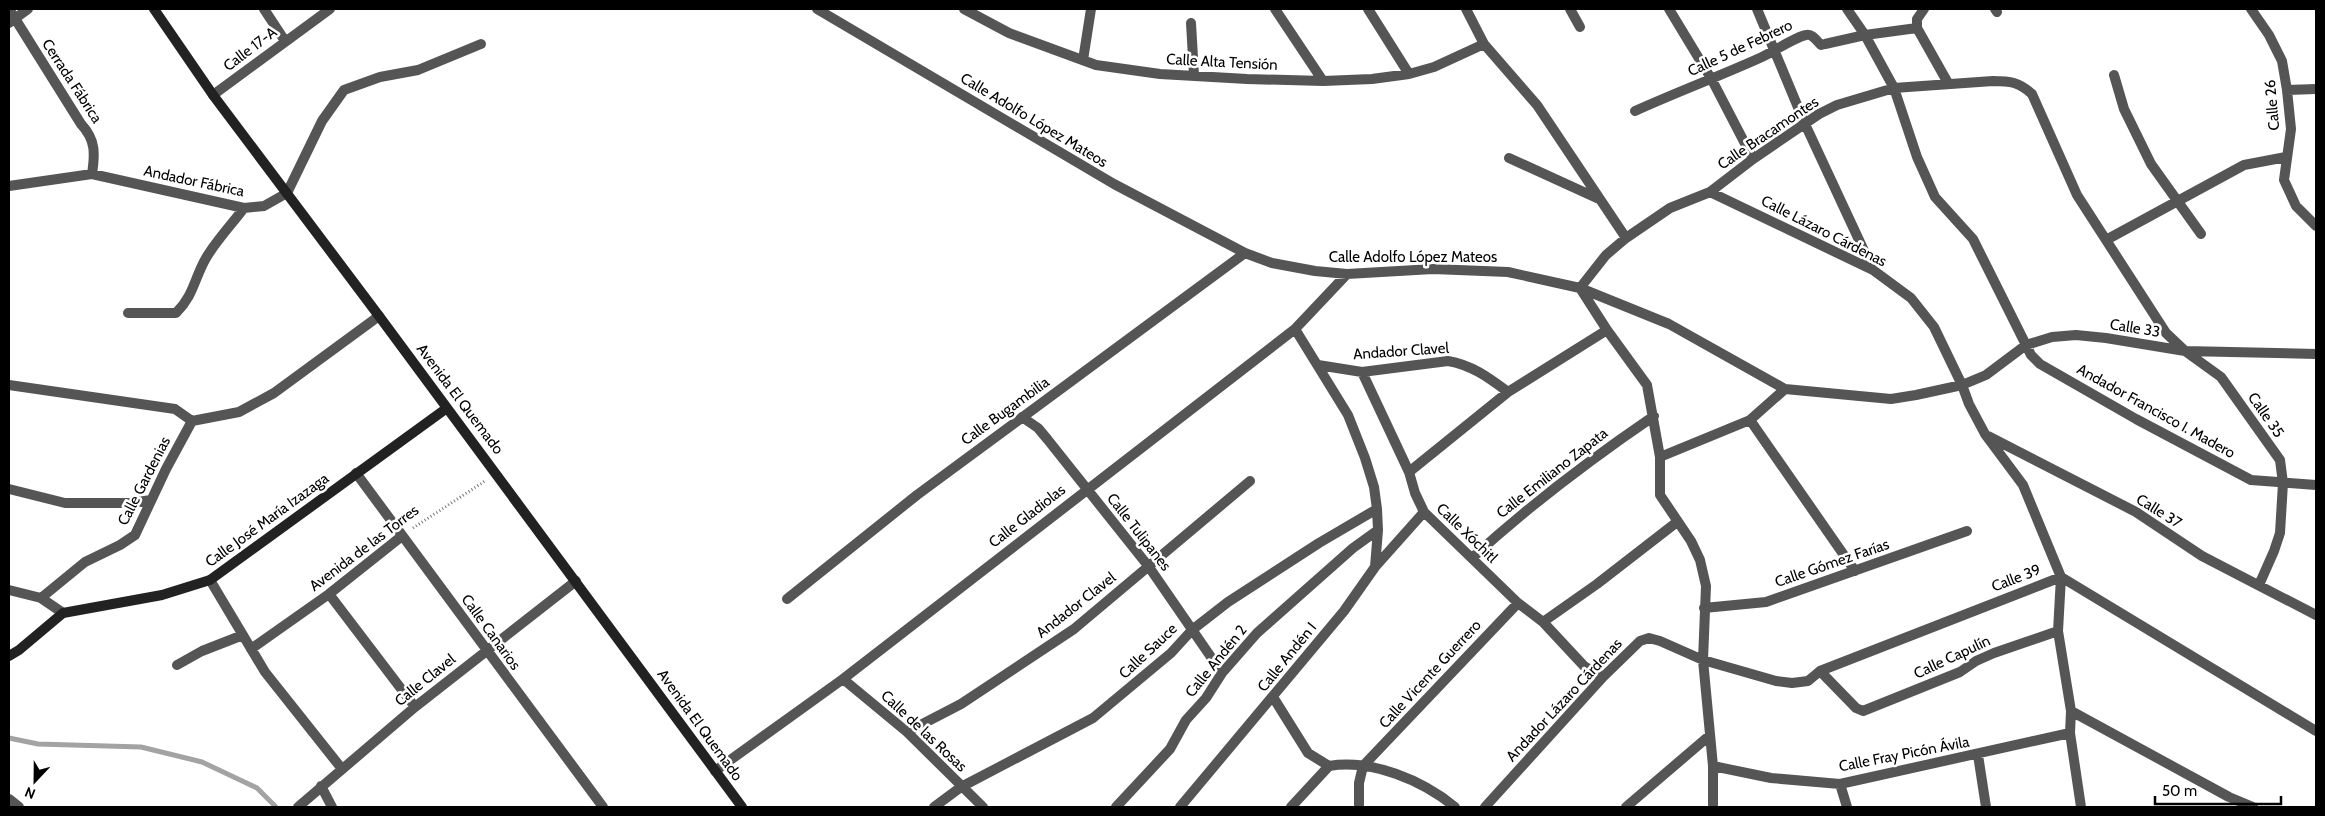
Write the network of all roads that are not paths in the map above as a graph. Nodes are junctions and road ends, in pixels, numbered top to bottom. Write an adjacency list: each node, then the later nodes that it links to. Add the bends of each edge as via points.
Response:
1 (9, 9): 18 (street, Cerrada Fábrica)
2 (28, 9): 18 (street)
3 (154, 9): 37 (main road, Avenida El Quemado)
4 (264, 9): 23 (street)
5 (330, 9): 23 (street, Calle 17-A)
6 (817, 9): 54 (street, Calle Adolfo López Mateos, via 1114,184)
7 (964, 9): 27 (street, Calle Alta Tensión, via 1009,33)
8 (1091, 9): 27 (street)
9 (1275, 9): 32 (street)
10 (1368, 9): 28 (street)
11 (1466, 9): 25 (street)
12 (1570, 9): 20 (street)
13 (1669, 9): 31 (street)
14 (1756, 9): 26 (street)
15 (1847, 9): 22 (street, Andador Francisco I. Madero)
16 (1924, 9): 21 (street, via 1917,19)
17 (2251, 9): 36 (street, Calle 26, via 2282,61)
18 (11, 21): 43 (street, Cerrada Fábrica, via 89,133 94,146)
19 (1191, 23): 29 (street)
20 (1580, 27)
21 (1916, 28): 22 (street, Calle 5 de Febrero); 33 (street)
22 (1865, 35): 26 (street, Calle 5 de Febrero, via 1821,45 1812,36 1805,35); 34 (street, Andador Francisco I. Madero)
23 (286, 41): 37 (street, Calle 17-A)
24 (481, 44): 46 (street, via 418,70 380,77 344,90 322,120)
25 (1484, 44): 28 (street, Calle Alta Tensión); 47 (street, via 1537,105)
26 (1776, 51): 31 (street, Calle 5 de Febrero); 39 (street)
27 (1083, 60): 29 (street, Calle Alta Tensión, via 1151,73)
28 (1408, 74): 32 (street, Calle Alta Tensión)
29 (1194, 75): 32 (street, Calle Alta Tensión)
30 (2114, 75): 48 (street, via 2124,108 2151,164)
31 (1712, 80): 38 (street, Calle 5 de Febrero); 42 (street)
32 (1323, 81)
33 (1948, 83): 34 (street, Calle Bracamontes); 53 (street, Calle Bracamontes, via 2008,81 2023,85 2032,94 2077,195)
34 (1894, 88): 39 (street, Calle Bracamontes, via 1837,105); 62 (street, Andador Francisco I. Madero, via 1917,157 1935,197 1973,239)
35 (2316, 89): 36 (street)
36 (2287, 90): 41 (street, Calle 26, via 2291,129)
37 (213, 95): 46 (main road, Avenida El Quemado)
38 (1635, 111)
39 (1805, 124): 42 (street, Calle Bracamontes); 55 (street)
40 (1509, 158): 47 (street)
41 (2286, 158): 48 (street, via 2244,165); 50 (street, Calle 26, via 2284,180 2296,206)
42 (1753, 159): 45 (street, Calle Bracamontes)
43 (92, 174): 44 (street); 49 (street, Andador Fábrica)
44 (9, 186)
45 (1710, 192): 52 (street, Calle Bracamontes, via 1670,208); 55 (street, Calle Lázaro Cárdenas)
46 (287, 193): 49 (street, Andador Fábrica, via 264,206); 59 (main road, Avenida El Quemado)
47 (1601, 200): 52 (street)
48 (2177, 201): 51 (street); 53 (street)
49 (244, 208): 58 (street, via 207,256 197,274 192,294 176,313)
50 (2316, 226)
51 (2201, 234)
52 (1626, 238): 57 (street, Calle Bracamontes, via 1606,255)
53 (2106, 240): 63 (street, Calle Bracamontes, via 2166,333)
54 (1245, 253): 56 (street, Calle Adolfo López Mateos, via 1272,263 1315,272); 73 (street, Calle Bugambilia)
55 (1873, 270): 68 (street, Calle Lázaro Cárdenas, via 1911,298 1934,327)
56 (1347, 274): 57 (street, Calle Adolfo López Mateos, via 1433,269 1508,272); 60 (street, Calle Gladiolas)
57 (1580, 288): 61 (street); 69 (street, Calle Adolfo López Mateos, via 1676,327)
58 (128, 313)
59 (379, 316): 71 (main road, Avenida El Quemado); 75 (street, via 274,393 239,412)
60 (1295, 329): 65 (street); 84 (street, Calle Gladiolas)
61 (1607, 330): 70 (street); 72 (street, via 1647,385)
62 (2026, 345): 63 (street, Calle 33, via 2052,337 2076,335); 68 (street, Calle 33, via 1986,375); 81 (street, Andador Francisco I. Madero, via 2040,364 2136,419 2251,480)
63 (2185, 351): 64 (street, Calle 33); 81 (street, Calle 35, via 2221,377 2280,460)
64 (2316, 354)
65 (1318, 366): 66 (street, Andador Clavel); 86 (street, via 1348,415 1374,487)
66 (1362, 372): 70 (street, Andador Clavel, via 1448,361 1462,363); 78 (street, Calle Xóchitl)
67 (9, 384): 75 (street, via 176,408)
68 (1962, 385): 69 (street, Calle 33, via 1891,398); 76 (street, Calle Lázaro Cárdenas)
69 (1785, 389): 74 (street)
70 (1508, 392): 78 (street)
71 (447, 408): 79 (main road, Calle José María Izazaga); 98 (main road, Avenida El Quemado)
72 (1654, 416): 77 (street); 92 (street, Calle Emiliano Zapata, via 1579,468)
73 (1022, 417): 84 (street, Calle Tulipanes, via 1038,428); 103 (street, Calle Bugambilia, via 917,495)
74 (1750, 420): 77 (street); 95 (street)
75 (192, 421): 85 (street, Calle Gardenias)
76 (1985, 434): 96 (street, Calle Lázaro Cárdenas, via 2023,484); 99 (street, Calle 37, via 2136,512 2202,556)
77 (1660, 457): 88 (street, via 1660,494)
78 (1409, 472): 87 (street, Calle Xóchitl)
79 (356, 473): 91 (street, Calle Canarios); 97 (main road, Calle José María Izazaga)
80 (1250, 481): 93 (street, Andador Clavel)
81 (2283, 483): 82 (street); 99 (street, via 2280,533)
82 (2316, 485)
83 (9, 489): 85 (street, via 64,503)
84 (1087, 489): 93 (street, Calle Tulipanes); 120 (street, Calle Gladiolas)
85 (152, 500): 102 (street, Calle Gardenias, via 135,535 85,562)
86 (1377, 509): 89 (street); 109 (street, Calle Sauce, via 1228,602)
87 (1424, 512): 92 (street, Calle Xóchitl); 94 (street, Calle Andén I)
88 (1677, 522): 105 (street, via 1700,560 1706,586); 108 (street)
89 (1378, 530): 94 (street); 118 (street, Calle Andén 2, via 1276,615)
90 (1967, 531): 95 (street, Calle Gómez Farías)
91 (402, 536): 101 (street, Avenida de las Torres); 113 (street, Calle Canarios)
92 (1472, 558): 104 (street, Calle Xóchitl)
93 (1149, 567): 109 (street, Calle Tulipanes); 125 (street, Andador Clavel, via 1074,629 961,704)
94 (1375, 567): 121 (street, Calle Andén I, via 1344,611)
95 (1854, 571): 105 (street, Calle Gómez Farías, via 1766,602)
96 (2061, 577): 110 (street); 117 (street, Calle 39); 124 (street, Calle 39)
97 (210, 580): 106 (main road, Calle José María Izazaga, via 162,595); 111 (street)
98 (576, 582): 113 (street, Calle Clavel); 133 (main road, Avenida El Quemado)
99 (2259, 586): 107 (street, Calle 37)
100 (9, 590): 102 (street)
101 (329, 594): 112 (street, Avenida de las Torres); 122 (street)
102 (41, 598): 106 (street)
103 (787, 599)
104 (1518, 603): 108 (street, Calle Xóchitl); 130 (street, Calle Vicente Guerrero)
105 (1704, 608): 115 (street)
106 (63, 613): 114 (main road, Calle José María Izazaga)
107 (2316, 615)
108 (1543, 622): 119 (street, Calle Xóchitl, via 1584,666)
109 (1192, 630): 118 (street, Calle Tulipanes); 136 (street, Calle Sauce, via 1171,653 1093,718)
110 (2058, 631): 117 (street, Calle Capulín, via 1994,653 1960,672 1860,711); 123 (street)
111 (242, 635): 112 (street); 116 (street, via 202,651)
112 (251, 648): 132 (street, via 265,672)
113 (486, 650): 122 (street, Calle Clavel); 141 (street, Calle Canarios)
114 (9, 656)
115 (1704, 660): 117 (street, Calle 39, via 1792,683 1808,681); 119 (street, Andador Lázaro Cárdenas, via 1649,638 1640,641); 127 (street)
116 (177, 666)
117 (1820, 671)
118 (1222, 673): 145 (street, Calle Andén 2, via 1186,720 1170,749)
119 (1603, 677): 150 (street, Andador Lázaro Cárdenas)
120 (843, 678): 125 (street, Calle de las Rosas); 133 (street, Calle Gladiolas)
121 (1273, 697): 129 (street, via 1308,753); 146 (street, Calle Andén I)
122 (415, 707): 132 (street, Calle Clavel)
123 (2071, 711): 126 (street); 156 (street)
124 (2316, 731)
125 (907, 732): 136 (street, Calle de las Rosas)
126 (2070, 733): 128 (street, Calle Fray Picón Ávila); 155 (street)
127 (1710, 736): 131 (street); 151 (street)
128 (1978, 755): 134 (street, Calle Fray Picón Ávila); 154 (street)
129 (1330, 766): 130 (street); 147 (street)
130 (1363, 766): 148 (street); 149 (street, via 1387,771 1416,783)
131 (1713, 766): 134 (street, Calle Fray Picón Ávila, via 1771,778); 152 (street)
132 (342, 769): 135 (street, Calle Clavel)
133 (715, 771): 142 (main road, Avenida El Quemado)
134 (1840, 784): 153 (street)
135 (320, 786): 138 (street, Calle Clavel); 140 (street)
136 (961, 787): 143 (street, Calle Sauce); 144 (street, Calle de las Rosas)
137 (9, 799): 139 (street)
138 (299, 806)
139 (19, 807)
140 (332, 807)
141 (603, 807)
142 (742, 807)
143 (934, 807)
144 (983, 807)
145 (1116, 807)
146 (1180, 807)
147 (1291, 807)
148 (1359, 807)
149 (1454, 807)
150 (1484, 807)
151 (1626, 807)
152 (1713, 807)
153 (1847, 807)
154 (1986, 807)
155 (2081, 807)
156 (2253, 807)

